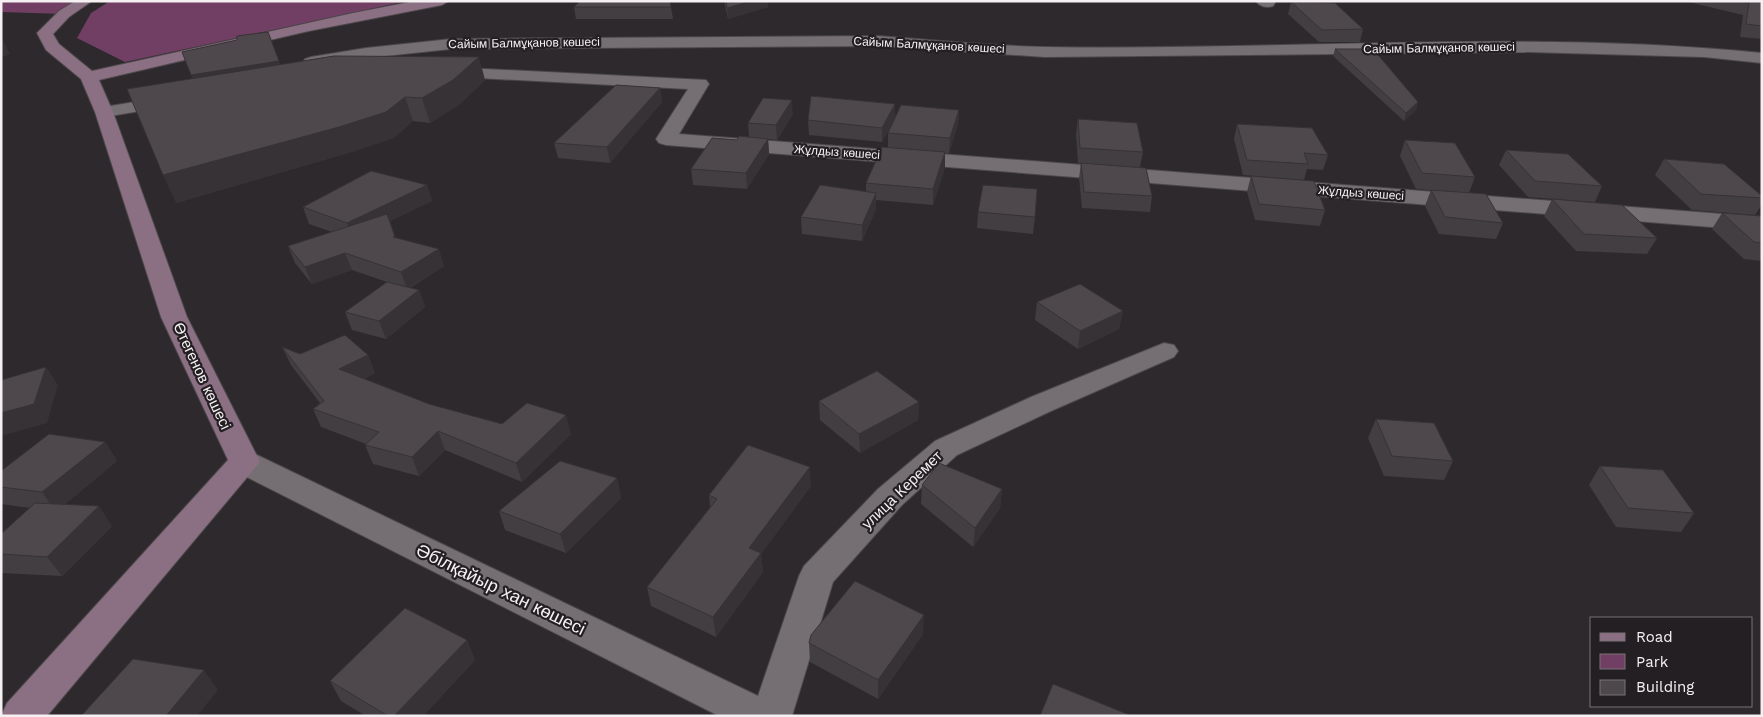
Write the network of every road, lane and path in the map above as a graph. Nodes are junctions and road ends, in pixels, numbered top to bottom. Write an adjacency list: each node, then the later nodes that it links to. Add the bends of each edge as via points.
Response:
1 (85, 1): 6 (street, Өтегенов көшесі, via 64,14 45,33 52,47)
2 (442, 1): 6 (street, via 232,42)
3 (1762, 58): 4 (street, Сайым Балмұқанов көшесі, via 1704,52 1528,47 1045,52 878,41 586,42 451,44 366,52 299,72)
4 (368, 72)
5 (427, 72): 9 (street, Жұлдыз көшесі, via 700,84 666,139)
6 (89, 77): 8 (street, Өтегенов көшесі)
7 (185, 94): 8 (street)
8 (102, 109): 11 (street, Өтегенов көшесі, via 174,317)
9 (1762, 224)
10 (1164, 351): 14 (street, улица Керемет, via 946,448 890,497 817,576)
11 (244, 462): 12 (street); 13 (street, Әбілқайыр хан көшесі)
12 (20, 716)
13 (759, 716)
14 (771, 716)

